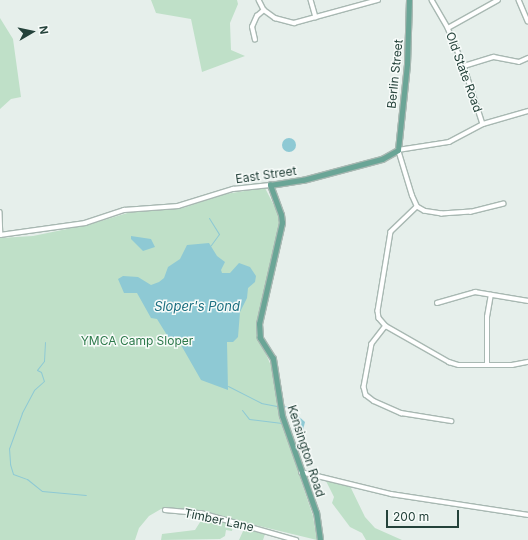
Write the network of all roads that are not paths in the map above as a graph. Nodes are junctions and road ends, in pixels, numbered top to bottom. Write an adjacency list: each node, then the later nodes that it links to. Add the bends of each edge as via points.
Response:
1 (259, 0): 9 (street)
2 (311, 0): 10 (street)
3 (378, 0): 8 (street)
4 (409, 0): 18 (main road, Berlin Street, via 407,64)
5 (432, 0): 12 (street, Old State Road)
6 (498, 0): 12 (street)
7 (519, 0): 11 (street)
8 (364, 2): 10 (street)
9 (264, 10): 10 (street, via 284,22 294,23); 13 (street, via 257,16 252,27)
10 (316, 17)
11 (528, 21)
12 (448, 28): 15 (street, Old State Road)
13 (255, 40)
14 (528, 58): 15 (street, via 519,62 494,57)
15 (464, 66): 17 (street, Old State Road)
16 (528, 111): 17 (street, East Street)
17 (483, 124): 18 (street, East Street, via 458,140)
18 (398, 150): 19 (main road, East Street, via 382,159 303,180); 21 (street)
19 (270, 185): 23 (street, East Street, via 233,189 178,206 124,210 85,223); 31 (main road, Kensington Road, via 282,215 282,223 259,324 260,338 273,359 282,416)
20 (504, 204): 21 (street, via 471,212 442,214 432,214)
21 (417, 206): 27 (street, via 392,232 378,311)
22 (0, 212): 23 (street)
23 (1, 235)
24 (491, 295): 25 (street); 26 (street, via 466,293); 29 (street, via 487,317)
25 (528, 302)
26 (437, 303)
27 (386, 326): 29 (street, via 449,362 459,365); 30 (street, via 372,344 364,387 366,395 374,402 401,413)
28 (528, 362): 29 (street)
29 (487, 364)
30 (451, 421)
31 (301, 472): 33 (street, via 391,494); 35 (main road, Kensington Road, via 316,513)
32 (164, 510): 34 (street, Timber Lane, via 209,515)
33 (528, 515)
34 (296, 540)
35 (320, 540)

